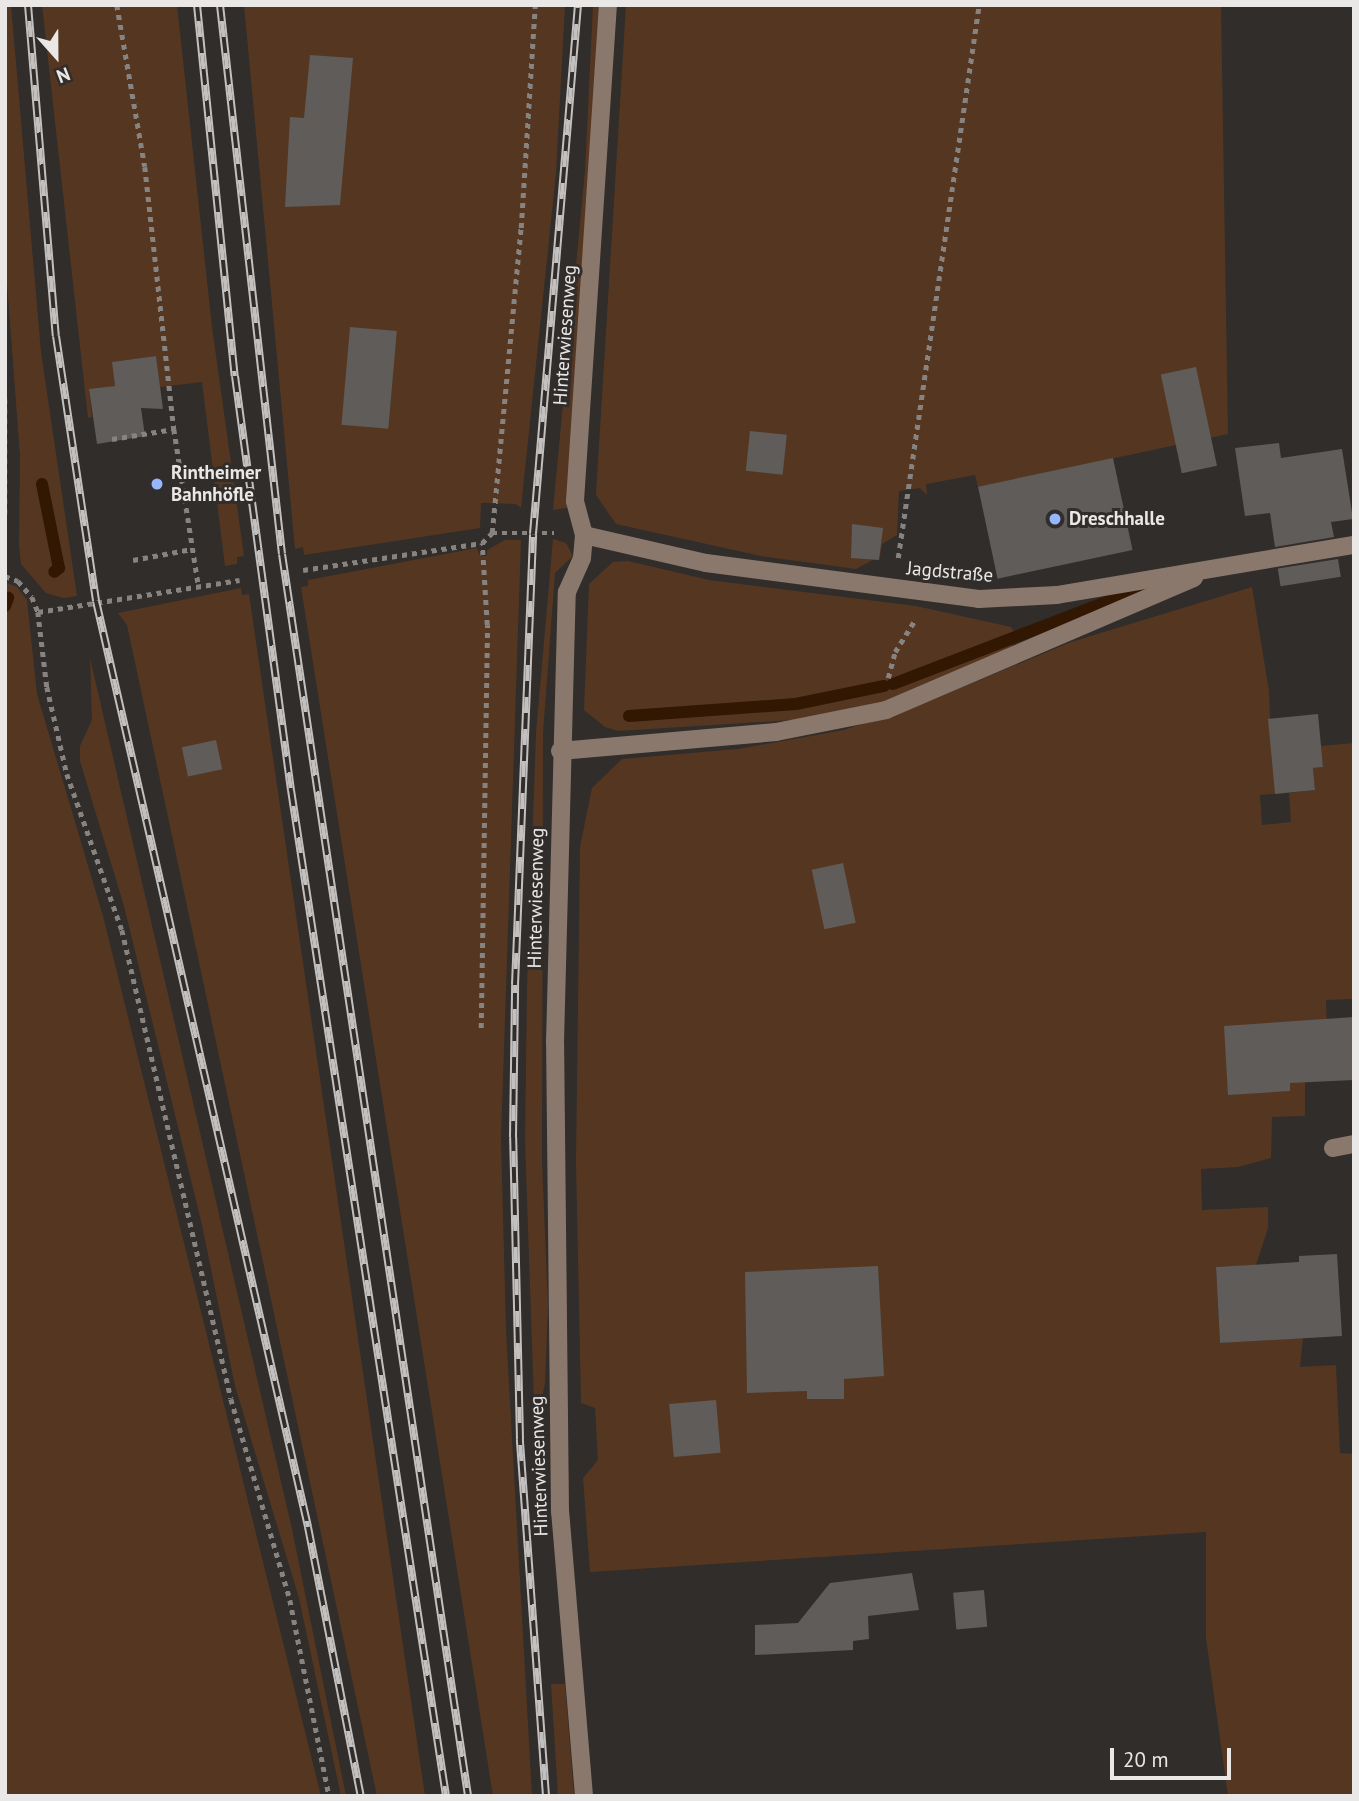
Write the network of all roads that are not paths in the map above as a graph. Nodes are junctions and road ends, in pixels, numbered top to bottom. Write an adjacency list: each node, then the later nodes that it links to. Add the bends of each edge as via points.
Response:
1 (608, 5): 2 (street, Hinterwiesenweg, via 575,501)
2 (584, 535): 4 (street, Jagdstraße, via 706,563 979,599 1057,595); 5 (street, Hinterwiesenweg, via 582,558 567,592)
3 (1354, 545): 4 (street, Jagdstraße)
4 (1220, 568): 5 (street, via 886,710 776,732)
5 (560, 751): 8 (street, Hinterwiesenweg, via 555,1224 560,1498)
6 (1354, 1144): 7 (street)
7 (1333, 1148)
8 (584, 1796)

